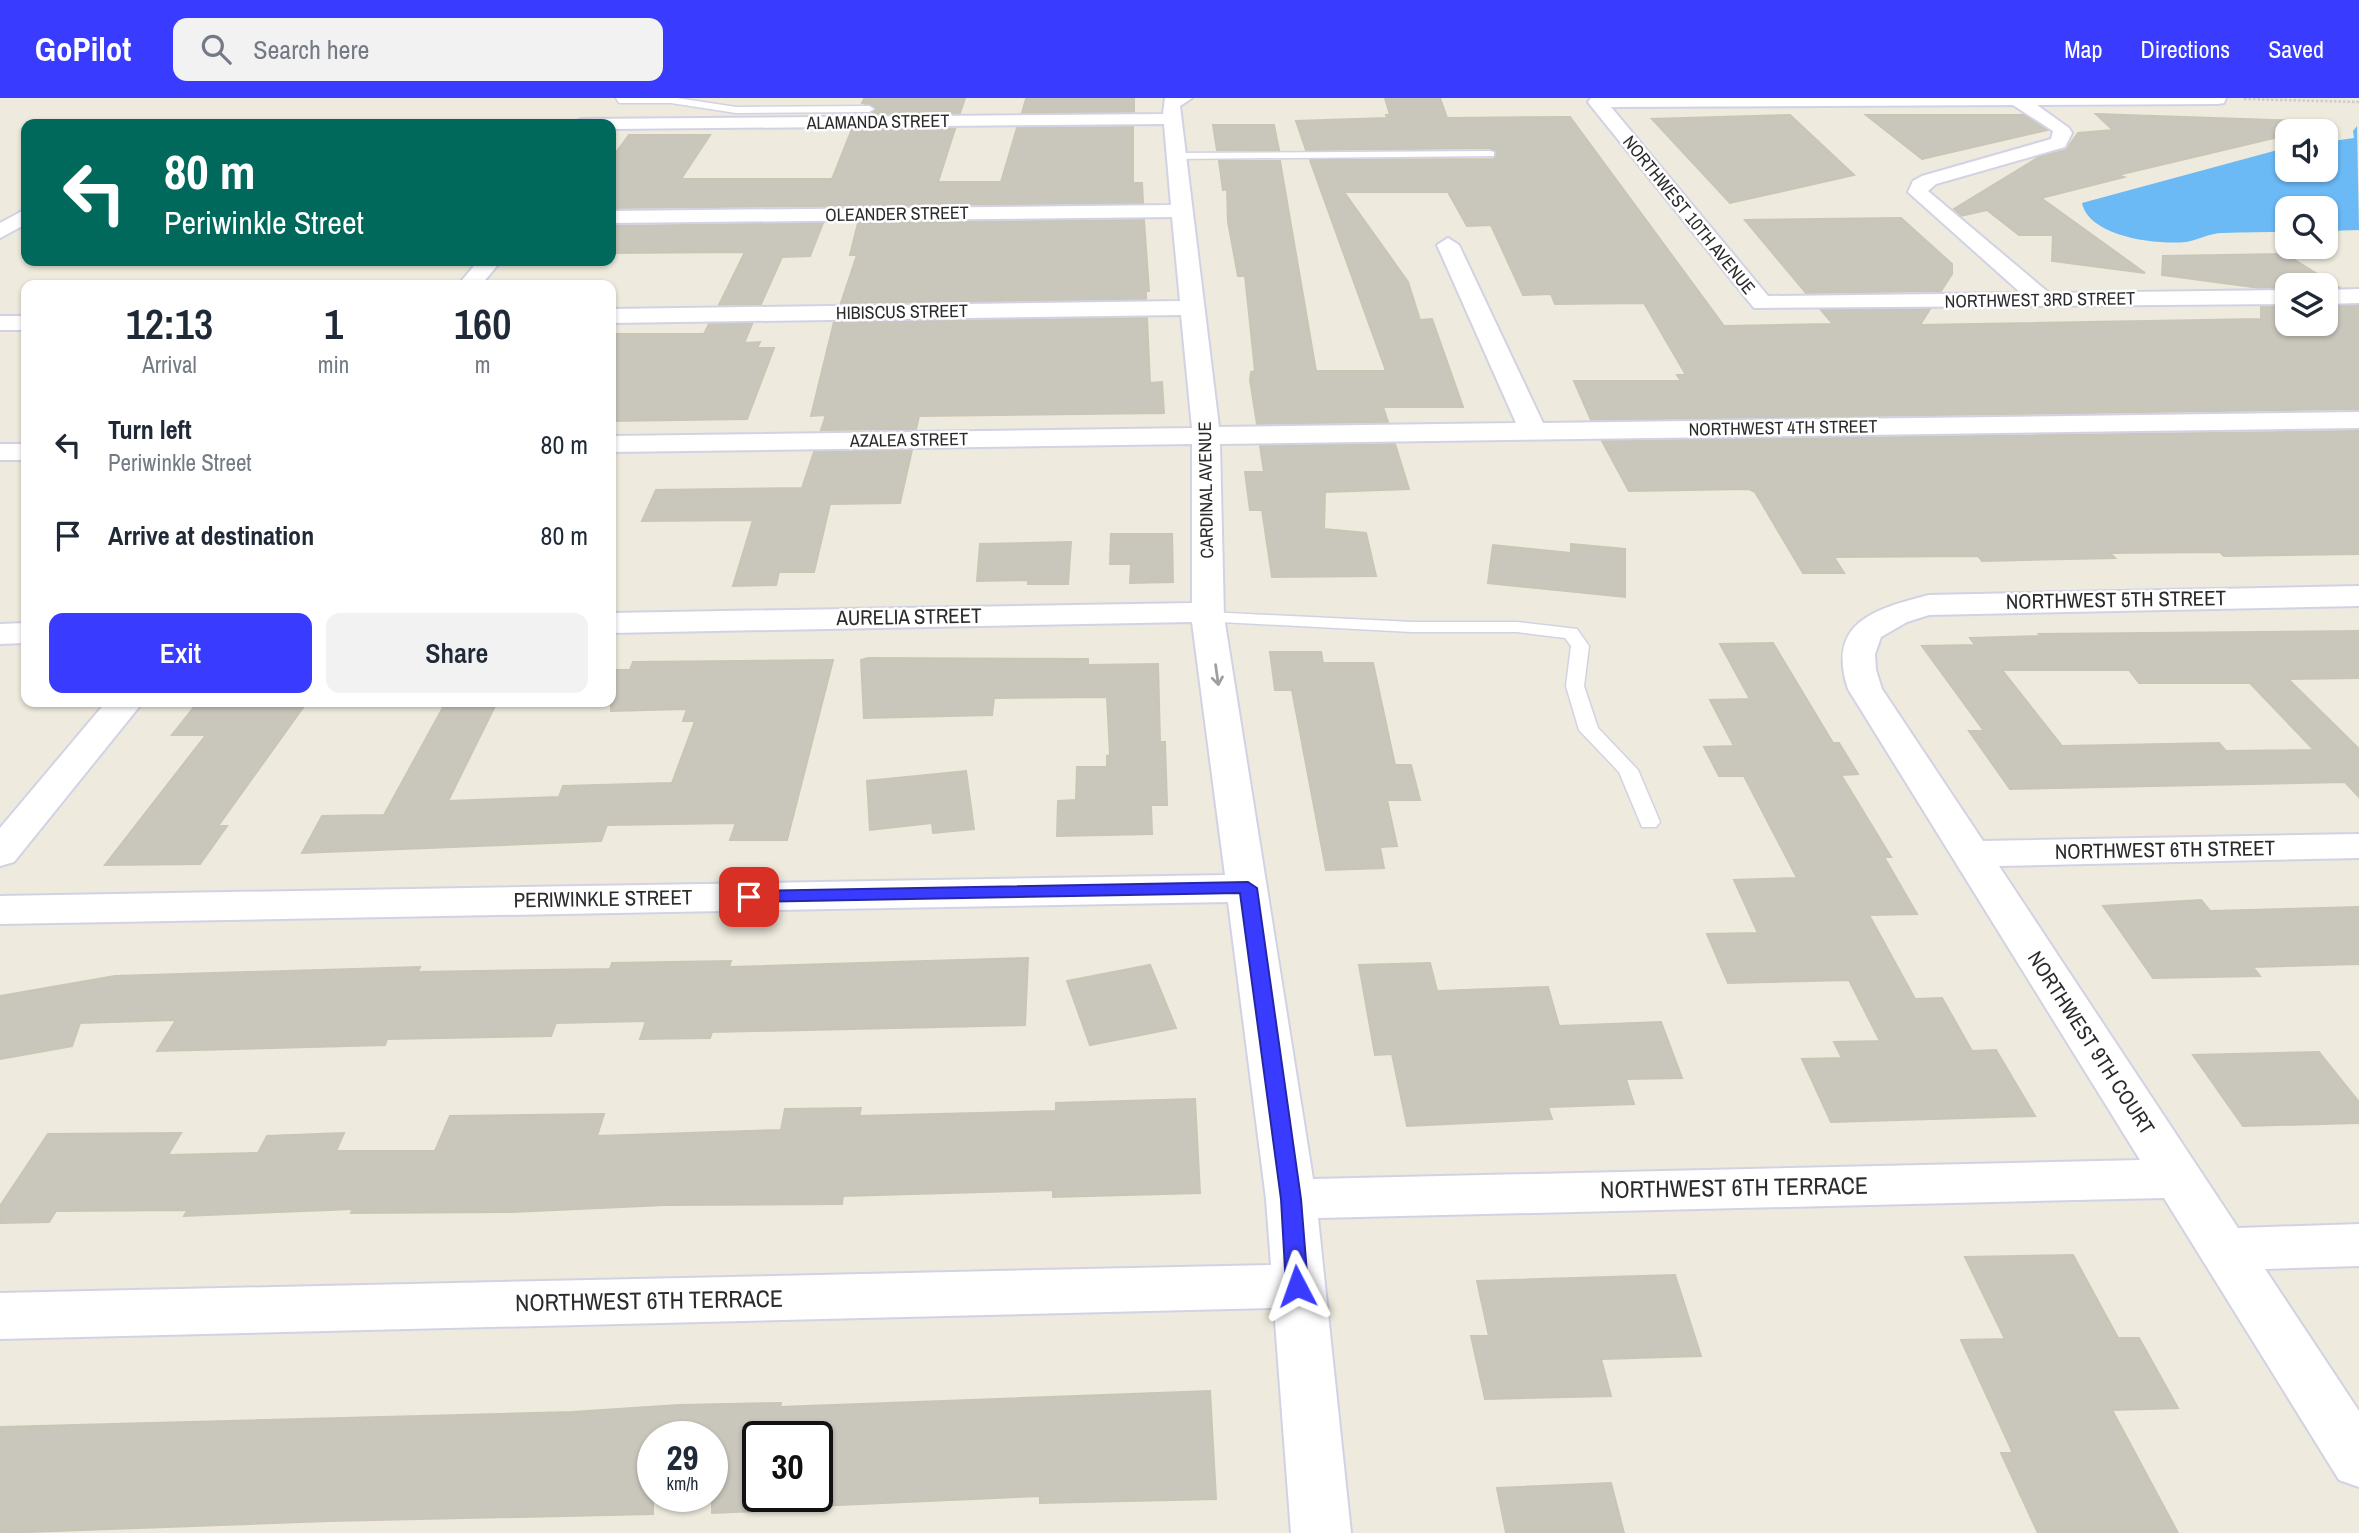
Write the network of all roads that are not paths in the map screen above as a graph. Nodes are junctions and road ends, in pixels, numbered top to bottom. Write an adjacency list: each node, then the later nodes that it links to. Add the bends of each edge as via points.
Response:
1 (873, 98): 6 (lane)
2 (620, 99): 6 (lane); 7 (street)
3 (2016, 99): 4 (street); 19 (street, via 2060,128 2063,133 2057,143 1929,180 1918,192); 20 (street, NORTHWEST 10TH AVENUE, via 1597,102 1762,303)
4 (2218, 99)
5 (1176, 104): 6 (street, ALAMANDA STREET); 10 (street, CARDINAL AVENUE)
6 (867, 115): 8 (street, ALAMANDA STREET)
7 (603, 119)
8 (616, 123)
9 (1490, 154): 10 (lane)
10 (1178, 156): 11 (street, CARDINAL AVENUE)
11 (1184, 211): 12 (street, OLEANDER STREET); 21 (street, CARDINAL AVENUE)
12 (616, 217)
13 (1448, 245): 26 (street)
14 (486, 266): 15 (street)
15 (473, 280)
16 (2359, 296): 18 (street)
17 (2275, 297): 19 (street, NORTHWEST 3RD STREET)
18 (2338, 297)
19 (2043, 300): 20 (street, NORTHWEST 3RD STREET)
20 (1793, 303)
21 (1193, 309): 22 (street, HIBISCUS STREET); 27 (street, CARDINAL AVENUE)
22 (616, 316)
23 (0, 323): 24 (street)
24 (21, 323)
25 (2359, 419): 26 (street, NORTHWEST 4TH STREET)
26 (1533, 431): 27 (street, NORTHWEST 4TH STREET)
27 (1206, 436): 28 (street, AZALEA STREET); 32 (street, CARDINAL AVENUE)
28 (616, 444)
29 (21, 452): 30 (street)
30 (0, 453)
31 (2359, 596): 34 (street, NORTHWEST 5TH STREET, via 1961,602 1901,611)
32 (1208, 614): 33 (street, AURELIA STREET); 38 (lane, via 1571,633 1580,646 1575,686 1589,730 1628,770); 42 (street, CARDINAL AVENUE, one-way to 42)
33 (616, 623)
34 (1877, 623): 41 (street, NORTHWEST 9TH COURT, via 1856,651 1856,670)
35 (21, 633): 36 (street)
36 (0, 634)
37 (121, 707): 40 (street)
38 (1649, 822)
39 (2359, 846): 41 (street, NORTHWEST 6TH STREET)
40 (0, 853)
41 (1970, 854): 44 (street, NORTHWEST 9TH COURT)
42 (1248, 888): 43 (street, PERIWINKLE STREET); 45 (street, CARDINAL AVENUE)
43 (0, 910)
44 (2177, 1178): 45 (street, NORTHWEST 6TH TERRACE); 47 (street, NORTHWEST 9TH COURT)
45 (1291, 1199): 48 (street, CARDINAL AVENUE)
46 (2359, 1245): 47 (street)
47 (2222, 1248): 50 (street, NORTHWEST 9TH COURT)
48 (1297, 1286): 49 (street, NORTHWEST 6TH TERRACE); 51 (street, CARDINAL AVENUE)
49 (0, 1316)
50 (2359, 1461)
51 (1321, 1533)

